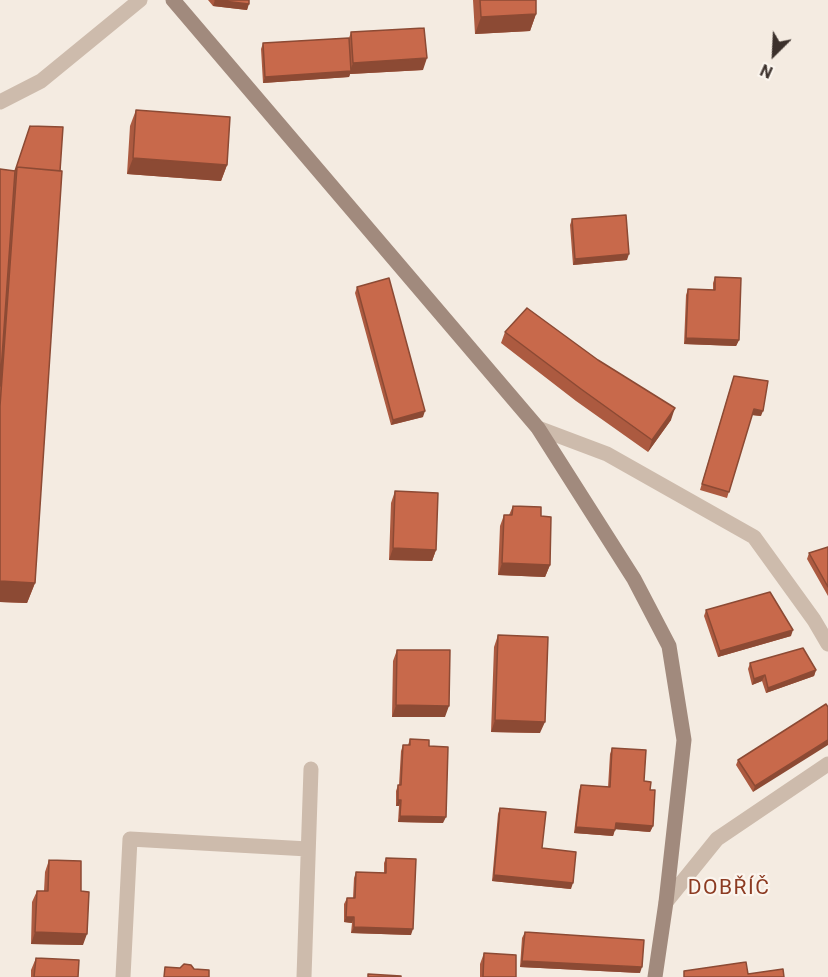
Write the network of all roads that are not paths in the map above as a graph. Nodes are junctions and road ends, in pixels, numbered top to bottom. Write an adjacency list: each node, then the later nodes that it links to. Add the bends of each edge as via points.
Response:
1 (140, 0): 3 (street, via 41,81)
2 (172, 0): 4 (street)
3 (0, 102)
4 (538, 428): 5 (street, via 607,454 754,537); 9 (street, via 634,579 669,646 684,740)
5 (828, 645)
6 (828, 764): 9 (street, via 717,839)
7 (311, 769): 8 (street)
8 (308, 849): 10 (street, via 130,839); 11 (street)
9 (666, 902): 12 (street)
10 (123, 977)
11 (304, 977)
12 (655, 977)

